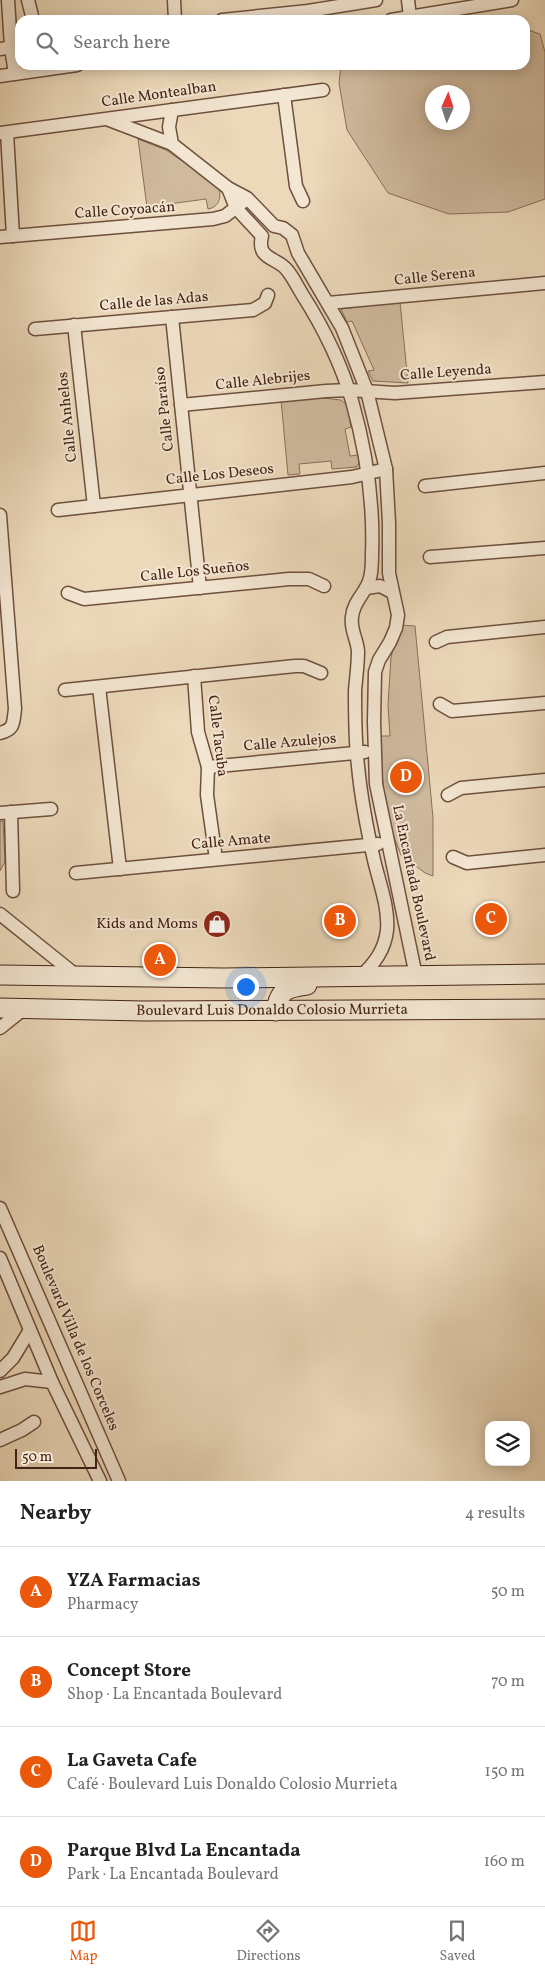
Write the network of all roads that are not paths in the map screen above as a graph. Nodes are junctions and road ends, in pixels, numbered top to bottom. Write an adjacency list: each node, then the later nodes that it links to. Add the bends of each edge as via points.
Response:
1 (8, 0): 12 (street)
2 (28, 0): 7 (street)
3 (174, 0): 8 (street)
4 (376, 0): 9 (street)
5 (408, 0): 10 (street)
6 (512, 0): 11 (street)
7 (32, 15)
8 (176, 15)
9 (270, 15)
10 (410, 15)
11 (422, 15)
12 (10, 48): 14 (street)
13 (32, 70): 14 (street)
14 (15, 74): 15 (street)
15 (0, 76)
16 (323, 90): 17 (street, Calle Montealban)
17 (284, 95): 18 (street, Calle Montealban); 24 (street, via 296,186)
18 (172, 110): 19 (street, Calle Montealban); 21 (street, via 168,127)
19 (107, 119): 20 (street, Calle Montealban); 21 (street, La Encantada Boulevard)
20 (3, 133): 27 (street)
21 (172, 144): 22 (street, La Encantada Boulevard)
22 (228, 188): 23 (street, La Encantada Boulevard); 25 (street)
23 (246, 198): 25 (street, Calle Coyoacán); 26 (street, La Encantada Boulevard)
24 (303, 202)
25 (236, 208): 27 (street, Calle Coyoacán, via 225,216 187,223); 28 (street)
26 (274, 226): 28 (street); 31 (street, La Encantada Boulevard, via 292,235 298,253)
27 (13, 236): 29 (street, Calle Coyoacán)
28 (262, 236): 32 (street, via 263,253 282,264)
29 (0, 238)
30 (545, 282): 34 (street, Calle Serena)
31 (317, 284): 32 (street); 34 (street, La Encantada Boulevard)
32 (302, 294): 39 (street, via 315,314)
33 (268, 295): 35 (street, Calle de las Adas, via 265,303 253,310)
34 (328, 304): 40 (street, La Encantada Boulevard, via 342,328)
35 (172, 317): 36 (street, Calle de las Adas); 41 (street, Calle Paraíso)
36 (74, 325): 37 (street, Calle de las Adas); 47 (street, Calle Anhelos)
37 (35, 328)
38 (545, 382): 40 (street, Calle Leyenda, via 395,393)
39 (349, 390): 40 (street, Calle Leyenda); 41 (street, Calle Alebrijes); 44 (street)
40 (366, 391): 42 (street, La Encantada Boulevard)
41 (181, 405): 46 (street, Calle Paraíso)
42 (386, 469): 44 (street, Calle Los Deseos); 56 (street, La Encantada Boulevard)
43 (545, 473): 45 (street)
44 (367, 474): 46 (street, Calle Los Deseos); 55 (street, via 373,538 370,578)
45 (425, 486)
46 (191, 495): 47 (street, Calle Los Deseos); 54 (street, Calle Paraíso)
47 (94, 506): 48 (street, Calle Los Deseos)
48 (58, 510)
49 (0, 515): 52 (street)
50 (545, 548): 51 (street)
51 (430, 557)
52 (2, 571): 62 (street)
53 (324, 586): 54 (street, Calle Los Sueños, via 316,580 300,578)
54 (200, 588): 57 (street, Calle Los Sueños, via 84,599)
55 (366, 588): 56 (street, via 380,586); 60 (street, via 358,598 352,617)
56 (392, 592): 61 (street, La Encantada Boulevard, via 398,615 396,628)
57 (68, 593)
58 (545, 627): 59 (street, via 447,637)
59 (436, 642)
60 (358, 648): 61 (street, via 375,654); 71 (street)
61 (385, 650): 70 (street, La Encantada Boulevard, via 375,672)
62 (5, 651): 69 (street, via 15,709 12,727)
63 (321, 673): 64 (street, via 295,666)
64 (194, 676): 65 (street); 72 (street, Calle Tacuba, via 198,732)
65 (99, 687): 66 (street); 82 (street)
66 (65, 690)
67 (545, 703): 68 (street, via 452,711)
68 (440, 704)
69 (0, 733)
70 (374, 751): 71 (street, Calle Azulejos); 77 (street, La Encantada Boulevard, via 376,784)
71 (356, 753): 72 (street, Calle Azulejos); 78 (street)
72 (208, 767): 81 (street, Calle Tacuba, via 207,795)
73 (545, 780): 74 (street, via 461,788)
74 (448, 795)
75 (51, 809): 76 (street)
76 (5, 812): 84 (street)
77 (388, 842): 78 (street, Calle Amate); 88 (street, La Encantada Boulevard)
78 (370, 845): 81 (street, Calle Amate); 90 (street, via 385,907 387,930 379,955)
79 (545, 855): 80 (street, via 467,863)
80 (453, 856)
81 (216, 859): 82 (street, Calle Amate)
82 (120, 869): 83 (street, Calle Amate)
83 (76, 873)
84 (13, 891)
85 (0, 914): 91 (street)
86 (545, 974): 88 (main road)
87 (0, 975): 91 (main road)
88 (416, 976): 90 (main road)
89 (341, 977): 90 (main road); 92 (main road); 97 (main road, via 336,982 285,990 280,995)
90 (360, 977)
91 (79, 978): 92 (main road)
92 (224, 978): 95 (main road, via 224,995 216,1000 142,1001)
93 (0, 1008): 94 (main road, Boulevard Luis Donaldo Colosio Murrieta)
94 (25, 1008): 95 (main road, Boulevard Luis Donaldo Colosio Murrieta); 98 (street)
95 (87, 1010): 97 (main road, Boulevard Luis Donaldo Colosio Murrieta)
96 (545, 1010): 97 (main road, Boulevard Luis Donaldo Colosio Murrieta)
97 (276, 1011)
98 (0, 1028)
99 (0, 1208): 101 (street, Boulevard Villa de los Corceles)
100 (0, 1258): 102 (street)
101 (43, 1305): 102 (street); 110 (street, Boulevard Villa de los Corceles)
102 (22, 1312): 103 (street)
103 (30, 1330): 104 (street, via 13,1358); 105 (street)
104 (0, 1371)
105 (52, 1382): 106 (street, via 25,1379); 109 (street)
106 (0, 1387)
107 (34, 1422): 108 (street)
108 (0, 1440)
109 (100, 1481)
110 (119, 1481)

